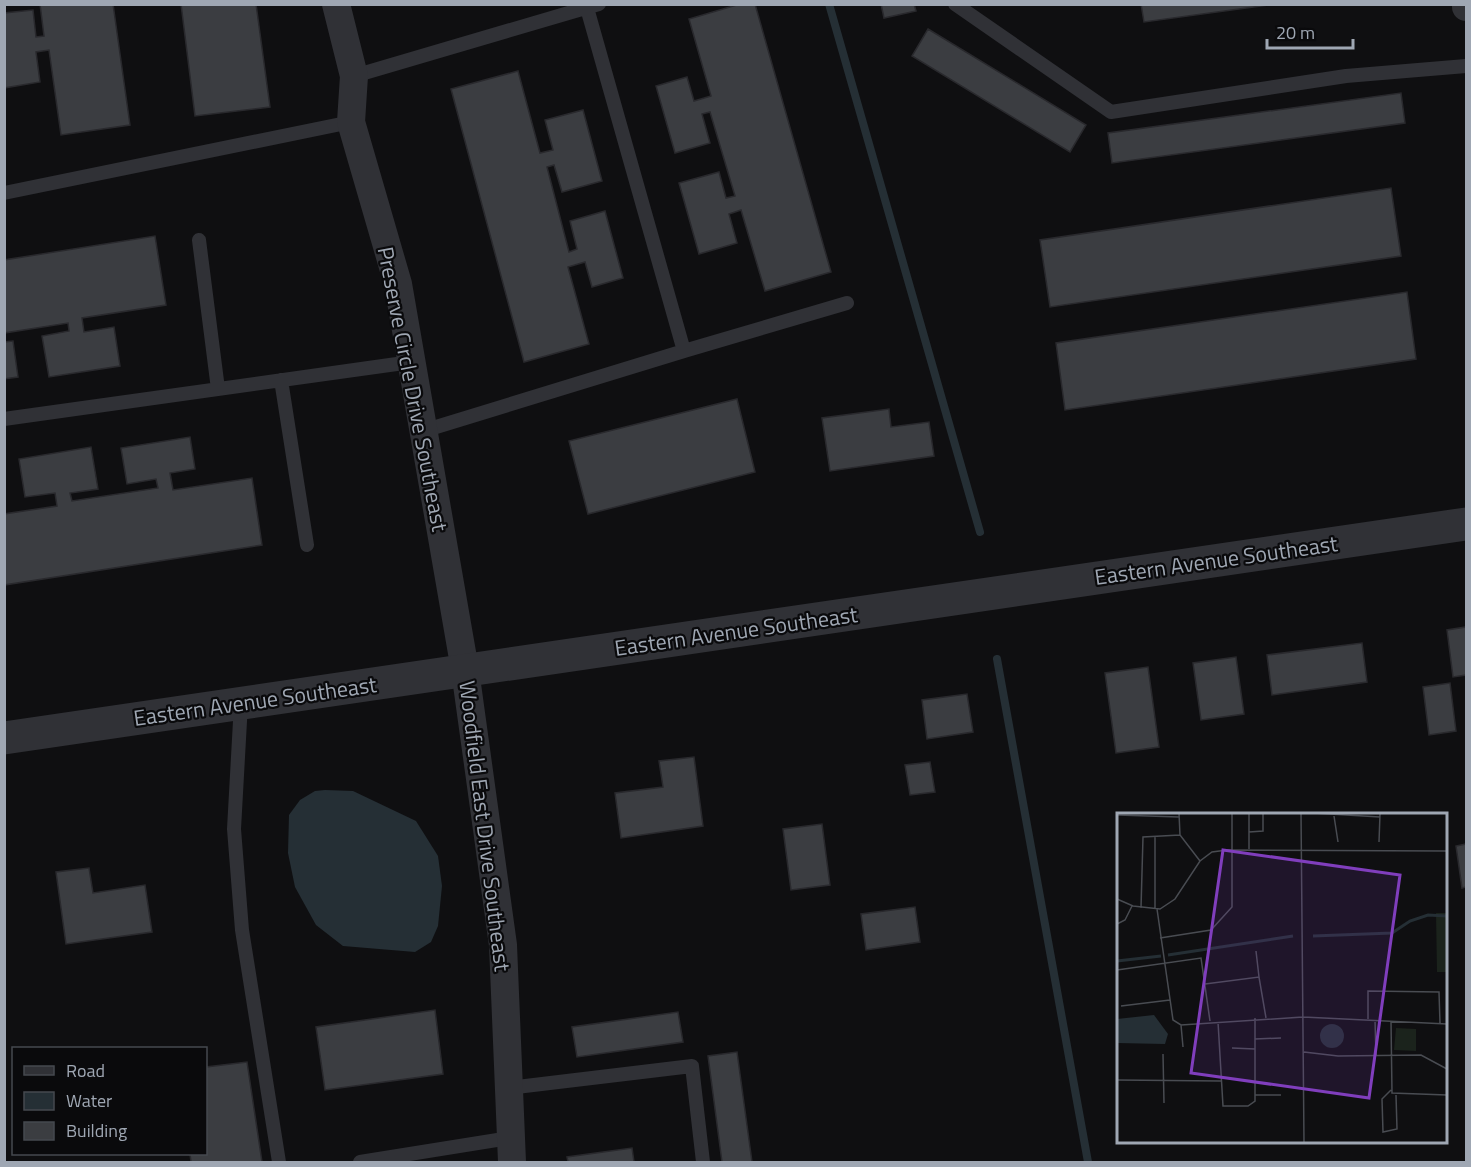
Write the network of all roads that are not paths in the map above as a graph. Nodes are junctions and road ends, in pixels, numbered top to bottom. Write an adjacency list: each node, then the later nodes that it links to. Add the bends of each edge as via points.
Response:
1 (336, 4): 5 (street, Preserve Circle Drive Southeast)
2 (955, 4): 4 (lane, via 1111,112 1346,76)
3 (593, 6): 5 (lane); 10 (lane)
4 (1467, 66)
5 (354, 76): 6 (street, Preserve Circle Drive Southeast)
6 (351, 122): 7 (lane); 11 (street, Preserve Circle Drive Southeast, via 398,284)
7 (4, 193)
8 (199, 240): 13 (lane)
9 (847, 303): 10 (lane)
10 (684, 351): 15 (lane)
11 (411, 362): 12 (lane); 15 (street, Preserve Circle Drive Southeast)
12 (281, 380): 13 (lane); 17 (lane)
13 (218, 389): 14 (lane)
14 (4, 419)
15 (423, 430): 18 (street, Preserve Circle Drive Southeast)
16 (1467, 524): 18 (street, Eastern Avenue Southeast)
17 (307, 545)
18 (465, 670): 19 (street, Eastern Avenue Southeast); 21 (street, Woodfield East Drive Southeast, via 503,945)
19 (242, 703): 20 (street, Eastern Avenue Southeast); 23 (lane, via 234,829 242,930)
20 (4, 738)
21 (508, 1088): 22 (street, Woodfield East Drive Southeast); 25 (lane, via 692,1066)
22 (511, 1150): 24 (lane)
23 (279, 1162)
24 (360, 1162)
25 (703, 1162)

